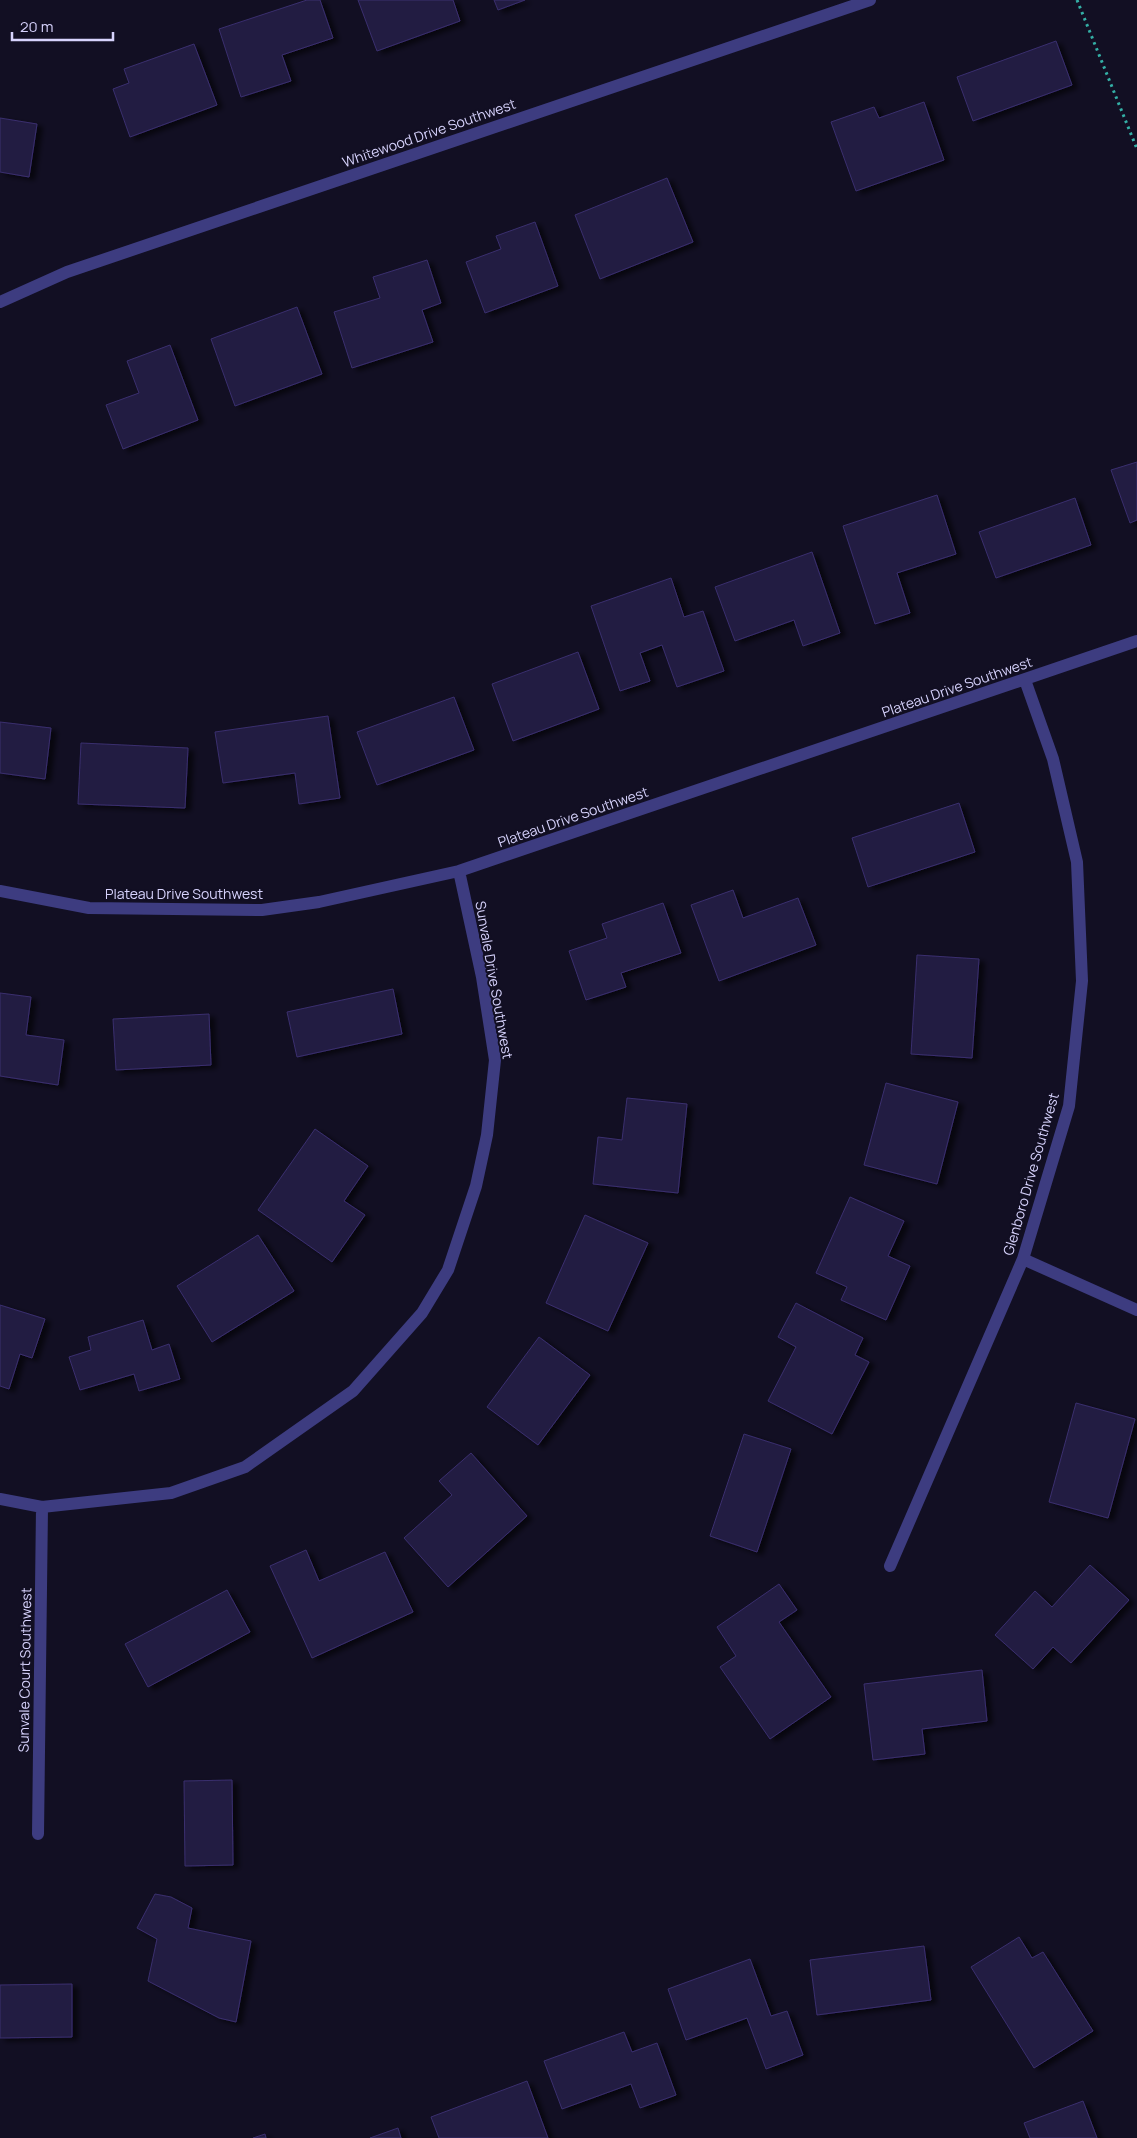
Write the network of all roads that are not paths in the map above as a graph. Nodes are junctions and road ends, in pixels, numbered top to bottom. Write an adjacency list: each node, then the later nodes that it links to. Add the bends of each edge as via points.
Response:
1 (870, 0): 2 (street, Whitewood Drive Southwest, via 67,272)
2 (0, 302)
3 (1137, 641): 4 (street, Plateau Drive Southwest)
4 (1025, 680): 5 (street, Plateau Drive Southwest); 7 (street, Glenboro Drive Southwest, via 1053,759 1077,862 1082,981 1069,1106)
5 (459, 871): 6 (street, Plateau Drive Southwest, via 319,902 262,910 89,908); 10 (street, Sunvale Drive Southwest, via 482,977 495,1060 487,1135 476,1186 448,1270 422,1313 353,1391 245,1467 171,1493)
6 (0, 891)
7 (1023, 1259): 8 (street); 11 (street, Glenboro Drive Southwest)
8 (1137, 1310)
9 (0, 1499): 10 (street, Sunvale Drive Southwest)
10 (42, 1507): 12 (street, Sunvale Court Southwest)
11 (890, 1566)
12 (38, 1834)

